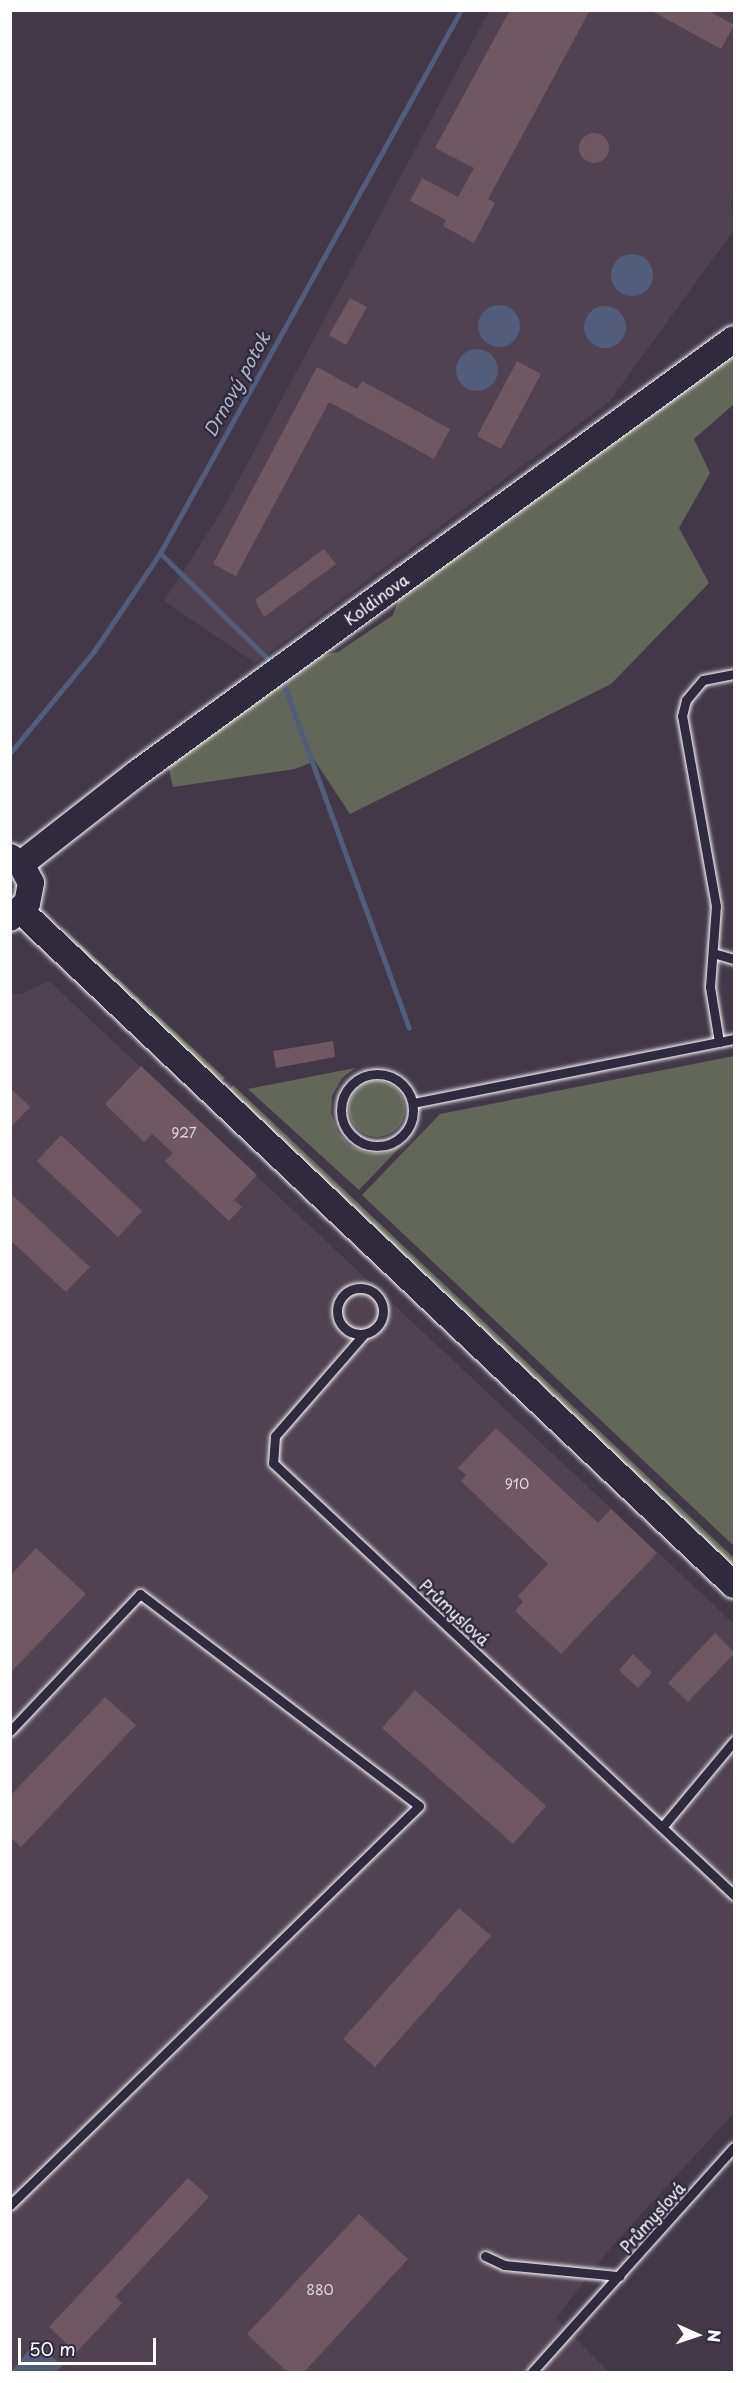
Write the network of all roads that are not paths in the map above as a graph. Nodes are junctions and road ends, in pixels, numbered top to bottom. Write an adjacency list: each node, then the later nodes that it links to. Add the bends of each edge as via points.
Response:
1 (735, 339): 3 (main road, Koldinova)
2 (735, 674): 5 (lane, via 704,680 689,694 682,716 716,906)
3 (16, 861): 4 (main road, Koldinova, via 31,883 31,893)
4 (16, 915): 11 (main road)
5 (713, 953): 6 (lane); 8 (lane, via 710,987)
6 (735, 959)
7 (735, 1039): 8 (lane)
8 (719, 1042): 9 (lane)
9 (413, 1103): 9 (lane, via 400,1082 377,1073 353,1082 345,1092 341,1117 354,1138 377,1146 401,1138 413,1116)
10 (364, 1334): 10 (lane, via 381,1320 382,1305 374,1293 352,1289 340,1298 338,1320 349,1332); 14 (lane, Průmyslová, via 275,1436 273,1463)
11 (735, 1585)
12 (10, 1731): 17 (lane, via 140,1594 420,1806)
13 (735, 1741): 14 (lane)
14 (663, 1826): 15 (lane, Průmyslová)
15 (735, 1895)
16 (735, 2147): 19 (lane, Průmyslová)
17 (10, 2205)
18 (485, 2256): 19 (lane, via 504,2265)
19 (619, 2276): 20 (lane, Průmyslová)
20 (532, 2373)

